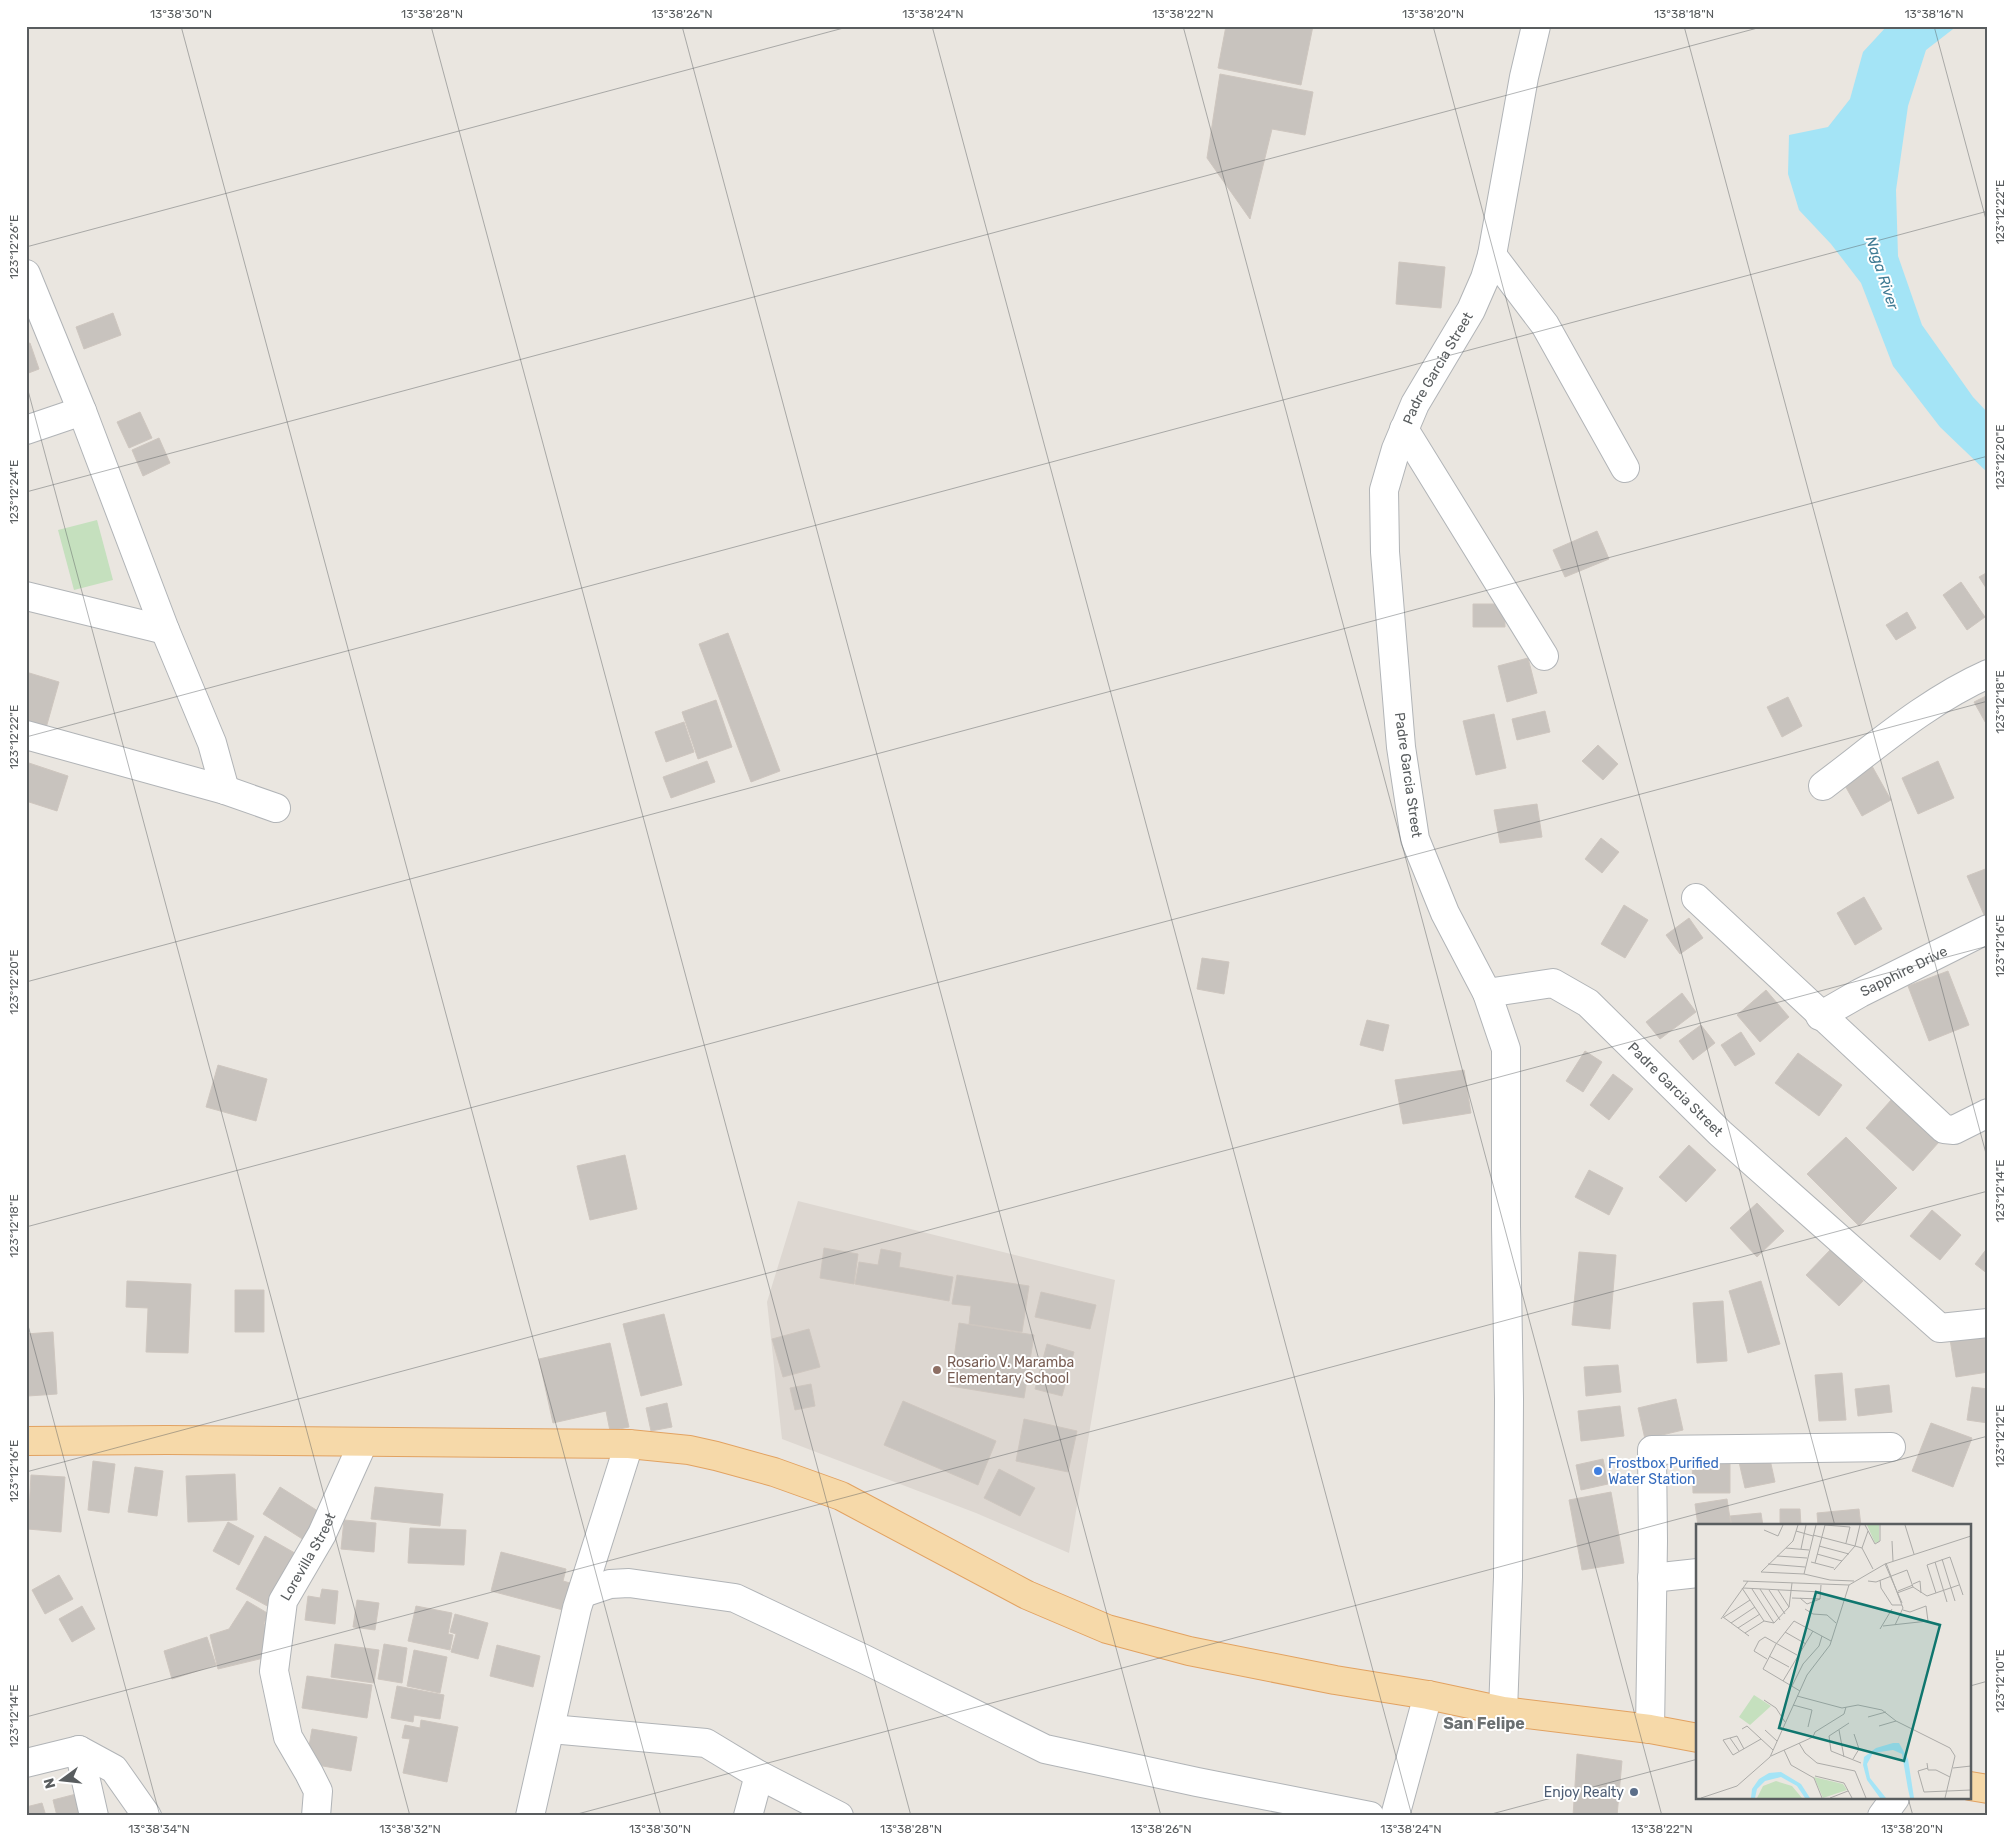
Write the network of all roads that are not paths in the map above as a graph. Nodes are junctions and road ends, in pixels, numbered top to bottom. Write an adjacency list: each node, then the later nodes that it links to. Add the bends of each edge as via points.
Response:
1 (1536, 26): 2 (street, Padre Garcia Street)
2 (1492, 255): 5 (street, Padre Garcia Street, via 1471,310 1415,404); 7 (street, via 1545,325)
3 (30, 291): 4 (street)
4 (82, 411): 6 (street); 9 (street)
5 (1404, 429): 10 (street); 18 (street, Padre Garcia Street, via 1384,490 1384,552 1401,747 1415,839 1444,913)
6 (26, 430)
7 (1625, 468)
8 (26, 596): 9 (street)
9 (165, 630): 14 (street, via 212,743)
10 (1544, 656)
11 (1988, 674): 13 (street, via 1960,686)
12 (26, 735): 14 (street)
13 (1822, 786)
14 (225, 790): 15 (street)
15 (276, 808)
16 (1696, 898): 19 (street)
17 (1988, 929): 19 (street, Sapphire Drive)
18 (1487, 993): 21 (street, Padre Garcia Street, via 1553,983 1588,1003 1720,1133 1940,1328); 30 (street, via 1506,1049 1509,1399)
19 (1820, 1016): 20 (street, via 1944,1129 1954,1130)
20 (1988, 1113)
21 (1988, 1323)
22 (26, 1442): 23 (main road)
23 (363, 1443): 24 (main road); 42 (street, Lorevilla Street, via 322,1534 283,1601 274,1671 288,1737 318,1791)
24 (629, 1444): 28 (street); 29 (main road, via 716,1456 841,1496 1027,1595 1107,1629 1189,1651 1335,1680)
25 (1891, 1446): 27 (street, via 1652,1450)
26 (1696, 1573): 27 (street)
27 (1652, 1578): 32 (street)
28 (583, 1592): 31 (street); 46 (street, via 610,1584 629,1583 735,1598 1045,1749)
29 (1428, 1694): 30 (main road); 47 (street)
30 (1503, 1711): 32 (main road)
31 (551, 1729): 36 (street, via 706,1743); 43 (street)
32 (1650, 1729): 33 (main road)
33 (1696, 1738)
34 (79, 1750): 35 (street); 40 (street); 41 (street, via 114,1769)
35 (26, 1763)
36 (759, 1775): 44 (street); 45 (street)
37 (1972, 1786): 38 (main road)
38 (1988, 1789)
39 (1894, 1800): 48 (street)
40 (94, 1816)
41 (147, 1816)
42 (316, 1816)
43 (530, 1816)
44 (748, 1816)
45 (840, 1816)
46 (1370, 1816)
47 (1394, 1816)
48 (1882, 1816)

